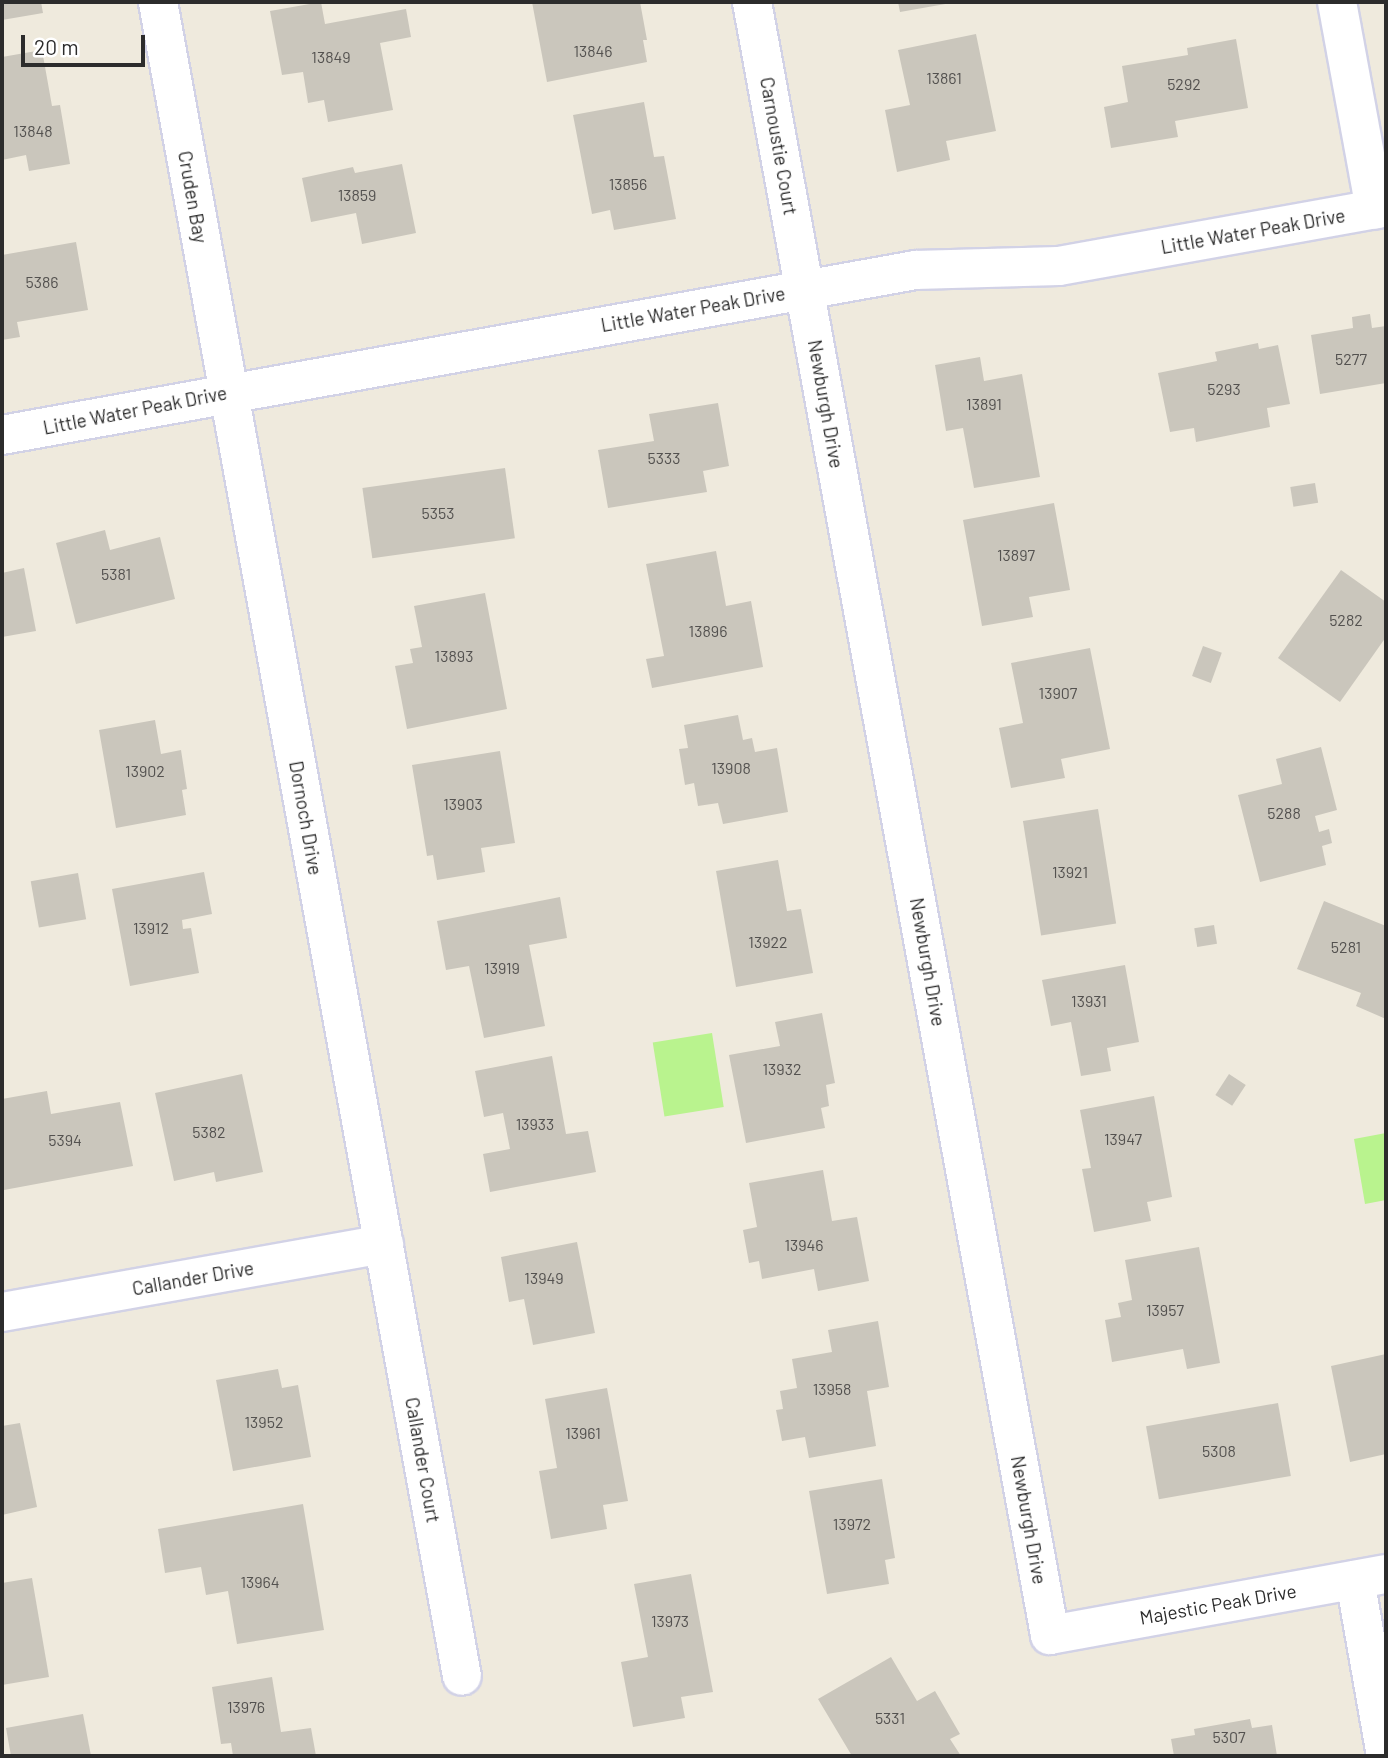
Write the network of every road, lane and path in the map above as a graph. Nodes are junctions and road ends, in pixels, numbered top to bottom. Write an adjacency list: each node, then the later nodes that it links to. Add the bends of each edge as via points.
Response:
1 (158, 2): 6 (street, Cruden Bay)
2 (752, 2): 5 (street, Carnoustie Court)
3 (1337, 2): 4 (street)
4 (1381, 209): 5 (street, Little Water Peak Drive, via 1059,266 915,270)
5 (805, 289): 6 (street, Little Water Peak Drive); 11 (street, Newburgh Drive)
6 (229, 392): 7 (street, Little Water Peak Drive); 8 (street, Dornoch Drive)
7 (2, 435)
8 (384, 1244): 9 (street, Callander Drive); 12 (street, Callander Court)
9 (2, 1312)
10 (1370, 1577): 11 (street, Majestic Peak Drive); 13 (street)
11 (1050, 1635)
12 (462, 1676)
13 (1386, 1755)

